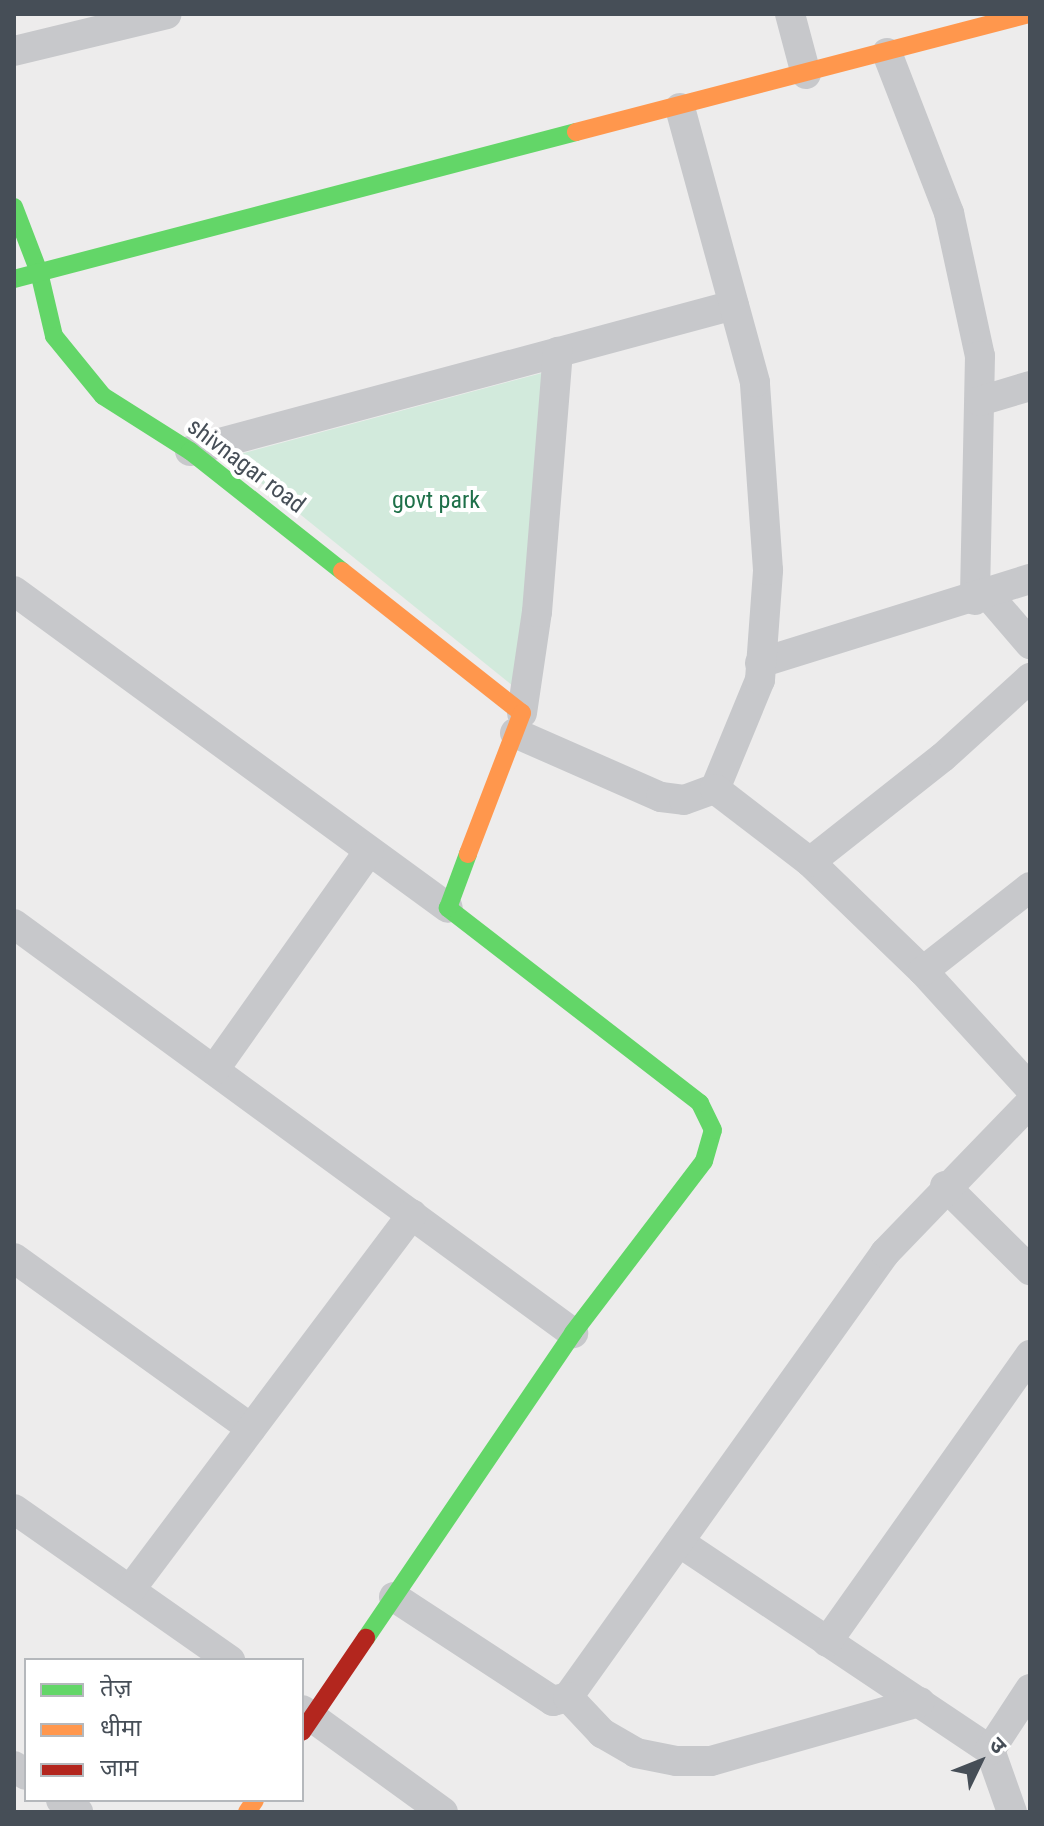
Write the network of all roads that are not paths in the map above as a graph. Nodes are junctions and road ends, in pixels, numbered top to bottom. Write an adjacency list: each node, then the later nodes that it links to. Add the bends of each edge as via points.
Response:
1 (167, 14): 4 (street)
2 (790, 14): 7 (street)
3 (1029, 14): 6 (street)
4 (132, 18): 5 (street)
5 (14, 51)
6 (887, 53): 7 (street); 15 (street, via 949,213 980,356)
7 (806, 74): 8 (street)
8 (680, 108): 10 (street); 12 (street)
9 (14, 207): 10 (street, shivnagar road)
10 (39, 272): 11 (street); 16 (street, shivnagar road, via 54,336 103,396)
11 (14, 279)
12 (734, 305): 13 (street); 21 (street, via 756,397 768,570)
13 (558, 352): 16 (street); 23 (street, via 537,612)
14 (1030, 386): 15 (street)
15 (980, 401): 19 (street)
16 (190, 451): 23 (street, shivnagar road)
17 (1030, 579): 19 (street)
18 (14, 591): 25 (street)
19 (981, 597): 20 (street); 21 (street)
20 (1030, 644)
21 (760, 663): 24 (street, via 760,680)
22 (1030, 678): 26 (street, via 943,757)
23 (519, 723): 24 (street, via 661,797 684,800); 28 (street)
24 (715, 789): 26 (street)
25 (369, 851): 28 (street); 31 (street)
26 (810, 862): 30 (street)
27 (1030, 887): 30 (street)
28 (448, 908): 38 (street, via 700,1103 713,1130 704,1161)
29 (14, 924): 31 (street)
30 (923, 971): 32 (street)
31 (214, 1070): 35 (street)
32 (1030, 1088)
33 (1030, 1103): 34 (street)
34 (945, 1186): 37 (street); 42 (street, via 885,1253)
35 (412, 1214): 38 (street); 40 (street)
36 (14, 1258): 40 (street)
37 (1030, 1270)
38 (573, 1333): 44 (street)
39 (1030, 1355): 45 (street)
40 (251, 1428): 43 (street)
41 (14, 1509): 43 (street)
42 (679, 1542): 45 (street); 48 (street)
43 (130, 1590): 46 (street)
44 (394, 1597): 48 (street, via 553,1701); 50 (street)
45 (827, 1642): 49 (street)
46 (227, 1658)
47 (1030, 1689): 51 (street)
48 (568, 1697): 49 (street, via 602,1733 636,1753 676,1761 711,1761)
49 (920, 1702): 51 (street)
50 (305, 1720): 52 (street)
51 (990, 1750): 53 (street)
52 (443, 1812)
53 (1012, 1812)

